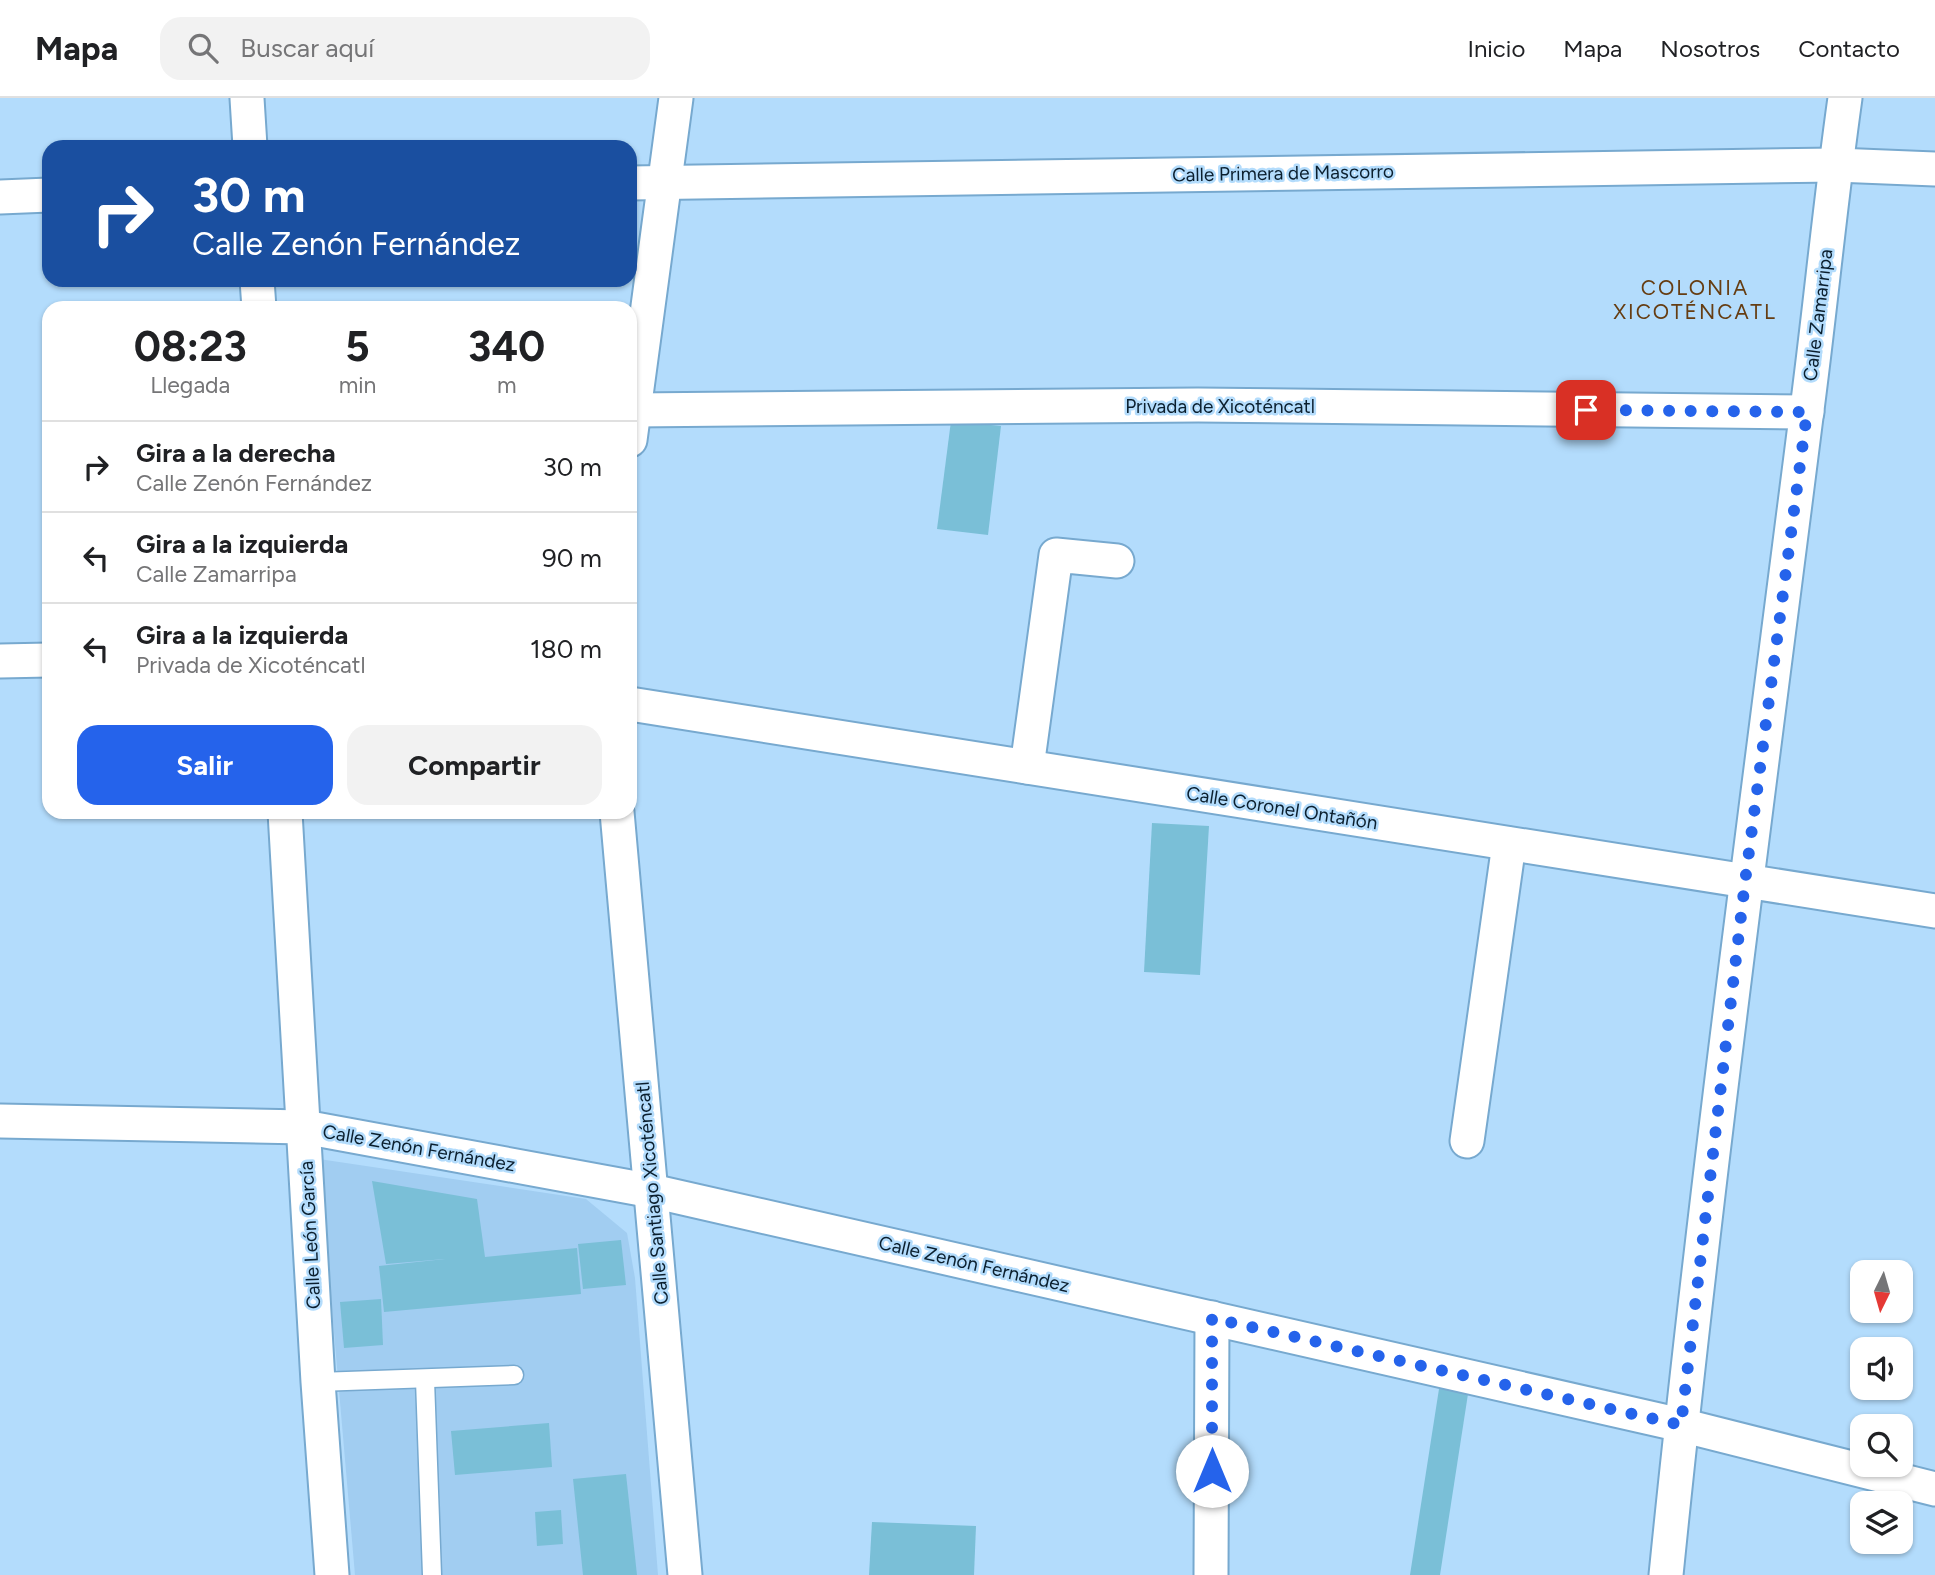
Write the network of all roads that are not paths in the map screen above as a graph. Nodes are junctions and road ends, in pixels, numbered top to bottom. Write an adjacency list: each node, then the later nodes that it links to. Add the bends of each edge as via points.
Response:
1 (247, 98): 4 (street)
2 (676, 98): 7 (street)
3 (1845, 98): 5 (street, Calle Zamarripa)
4 (250, 140)
5 (1836, 166): 6 (street, Calle Primera de Mascorro); 7 (street, Calle Primera de Mascorro); 12 (street, Calle Zamarripa)
6 (1935, 169)
7 (664, 182): 8 (street, Calle Primera de Mascorro); 11 (street)
8 (637, 183)
9 (42, 195): 10 (street)
10 (0, 197)
11 (637, 381)
12 (1807, 412): 13 (street, Privada de Xicoténcatl, via 1198,405); 22 (street, Calle Zamarripa)
13 (637, 425)
14 (1117, 561): 18 (street, via 1056,555)
15 (42, 660): 16 (street)
16 (0, 661)
17 (637, 705): 18 (street, Calle Coronel Ontañón)
18 (1027, 767): 21 (street, Calle Coronel Ontañón)
19 (285, 819): 25 (street, Calle León García)
20 (618, 819): 27 (street, Calle Santiago Xicoténcatl)
21 (1509, 844): 22 (street, Calle Coronel Ontañón); 26 (street)
22 (1745, 882): 23 (street, Calle Coronel Ontañón); 32 (street, Calle Zamarripa)
23 (1935, 911)
24 (0, 1121): 25 (street, Calle Zenón Fernández)
25 (304, 1127): 27 (street, Calle Zenón Fernández); 31 (street, Calle León García)
26 (1467, 1141)
27 (652, 1191): 28 (street, Calle Zenón Fernández); 36 (street, Calle Santiago Xicoténcatl)
28 (1212, 1318): 32 (street, Calle Zenón Fernández); 37 (street)
29 (514, 1375): 30 (lane)
30 (425, 1380): 31 (lane); 35 (lane)
31 (318, 1382): 34 (street, Calle León García)
32 (1681, 1425): 33 (street, Calle Zenón Fernández); 38 (street, Calle Zamarripa)
33 (1935, 1489)
34 (332, 1575)
35 (432, 1575)
36 (685, 1575)
37 (1211, 1575)
38 (1666, 1575)

